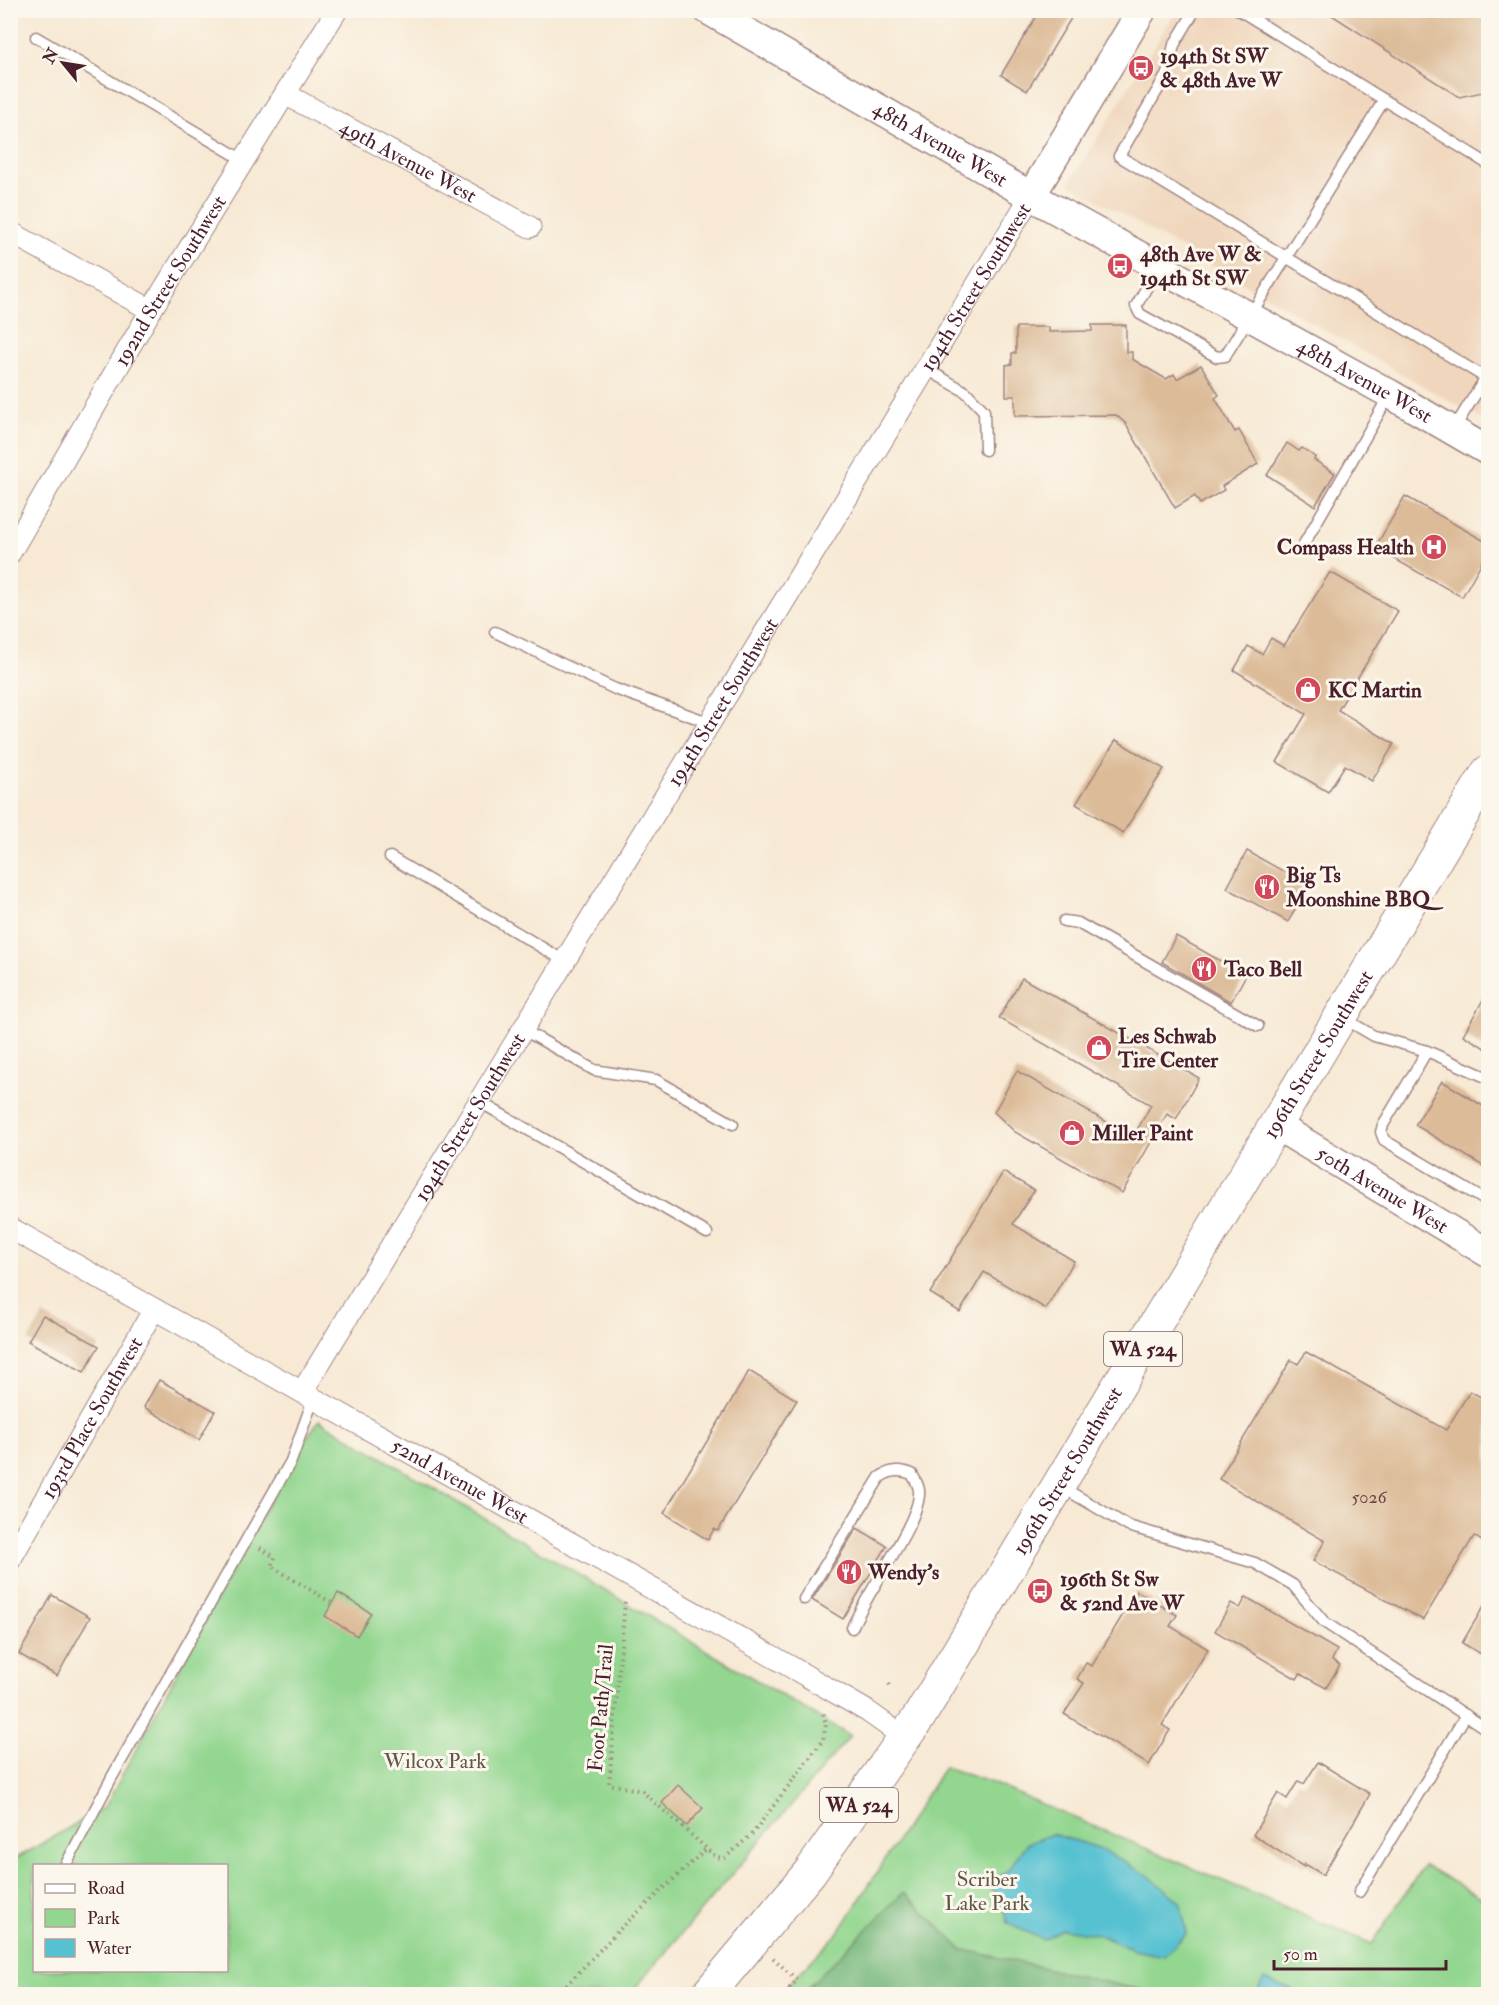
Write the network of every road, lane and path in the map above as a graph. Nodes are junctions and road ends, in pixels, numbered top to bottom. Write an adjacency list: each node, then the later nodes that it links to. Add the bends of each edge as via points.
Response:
1 (337, 10): 7 (street, 192nd Street Southwest)
2 (708, 10): 11 (street, 48th Avenue West)
3 (1142, 10): 11 (street, 194th Street Southwest)
4 (1195, 10): 14 (lane, via 1174,45 1167,74 1119,156)
5 (1239, 10): 8 (lane)
6 (36, 37): 9 (lane)
7 (287, 95): 9 (street, 192nd Street Southwest); 12 (street, 49th Avenue West)
8 (1384, 100): 10 (lane); 14 (lane)
9 (246, 161): 16 (street, 192nd Street Southwest)
10 (1488, 164)
11 (1031, 196): 15 (street, 48th Avenue West); 18 (street, 194th Street Southwest)
12 (530, 227)
13 (10, 232): 16 (street)
14 (1286, 256): 17 (lane); 19 (lane)
15 (1159, 266): 17 (street, 48th Avenue West); 17 (lane, via 1136,306 1140,314 1217,357 1225,356)
16 (152, 310): 25 (street, 192nd Street Southwest)
17 (1249, 315): 20 (street, 48th Avenue West)
18 (926, 368): 22 (lane, via 966,392 984,411); 27 (street, 194th Street Southwest)
19 (1487, 376): 21 (lane)
20 (1390, 393): 21 (street, 48th Avenue West); 24 (lane)
21 (1453, 431): 23 (street, 48th Avenue West)
22 (985, 450)
23 (1488, 451)
24 (1304, 544)
25 (10, 553)
26 (495, 632): 27 (lane, via 615,689)
27 (708, 722): 31 (street, 194th Street Southwest)
28 (1486, 782): 32 (main road, 196th Street Southwest / WA 524)
29 (390, 857): 31 (lane)
30 (1064, 921): 33 (lane, via 1078,923)
31 (563, 960): 34 (street, 194th Street Southwest)
32 (1342, 1017): 35 (lane, via 1374,1036); 39 (main road, 196th Street Southwest / WA 524)
33 (1258, 1026)
34 (522, 1029): 37 (street, 194th Street Southwest); 38 (lane, via 594,1070 656,1080)
35 (1427, 1051): 36 (lane); 40 (lane, via 1383,1125 1384,1140)
36 (1488, 1078)
37 (478, 1101): 42 (lane); 45 (street, 194th Street Southwest)
38 (733, 1125)
39 (1277, 1126): 43 (street, 50th Avenue West); 46 (main road, 196th Street Southwest / WA 524)
40 (1488, 1202)
41 (10, 1228): 44 (street, 52nd Avenue West)
42 (707, 1233)
43 (1488, 1253)
44 (154, 1309): 45 (street, 52nd Avenue West); 48 (street, 193rd Place Southwest)
45 (308, 1394): 47 (lane, via 291,1461); 56 (street, 52nd Avenue West, via 840,1695)
46 (1060, 1486): 54 (lane, via 1128,1526 1264,1568 1293,1585 1324,1622); 56 (main road, 196th Street Southwest / WA 524)
47 (246, 1540): 51 (path, via 275,1557 271,1566); 58 (lane)
48 (10, 1560)
49 (804, 1599): 52 (lane, via 880,1478 889,1472 912,1474 920,1493 913,1518)
50 (625, 1602): 57 (path, Foot Path/Trail, via 609,1784 642,1791)
51 (332, 1603)
52 (852, 1628)
53 (823, 1712): 57 (path, via 823,1740 753,1833 725,1858 716,1857)
54 (1466, 1715): 55 (lane); 59 (lane)
55 (1488, 1730)
56 (905, 1738): 62 (main road, 196th Street Southwest / WA 524, via 810,1872)
57 (707, 1848): 61 (path, via 618,1931)
58 (66, 1864)
59 (1359, 1892)
60 (782, 1967): 63 (path, via 796,1980 790,1988)
61 (558, 1995)
62 (708, 1995)
63 (799, 1995)

